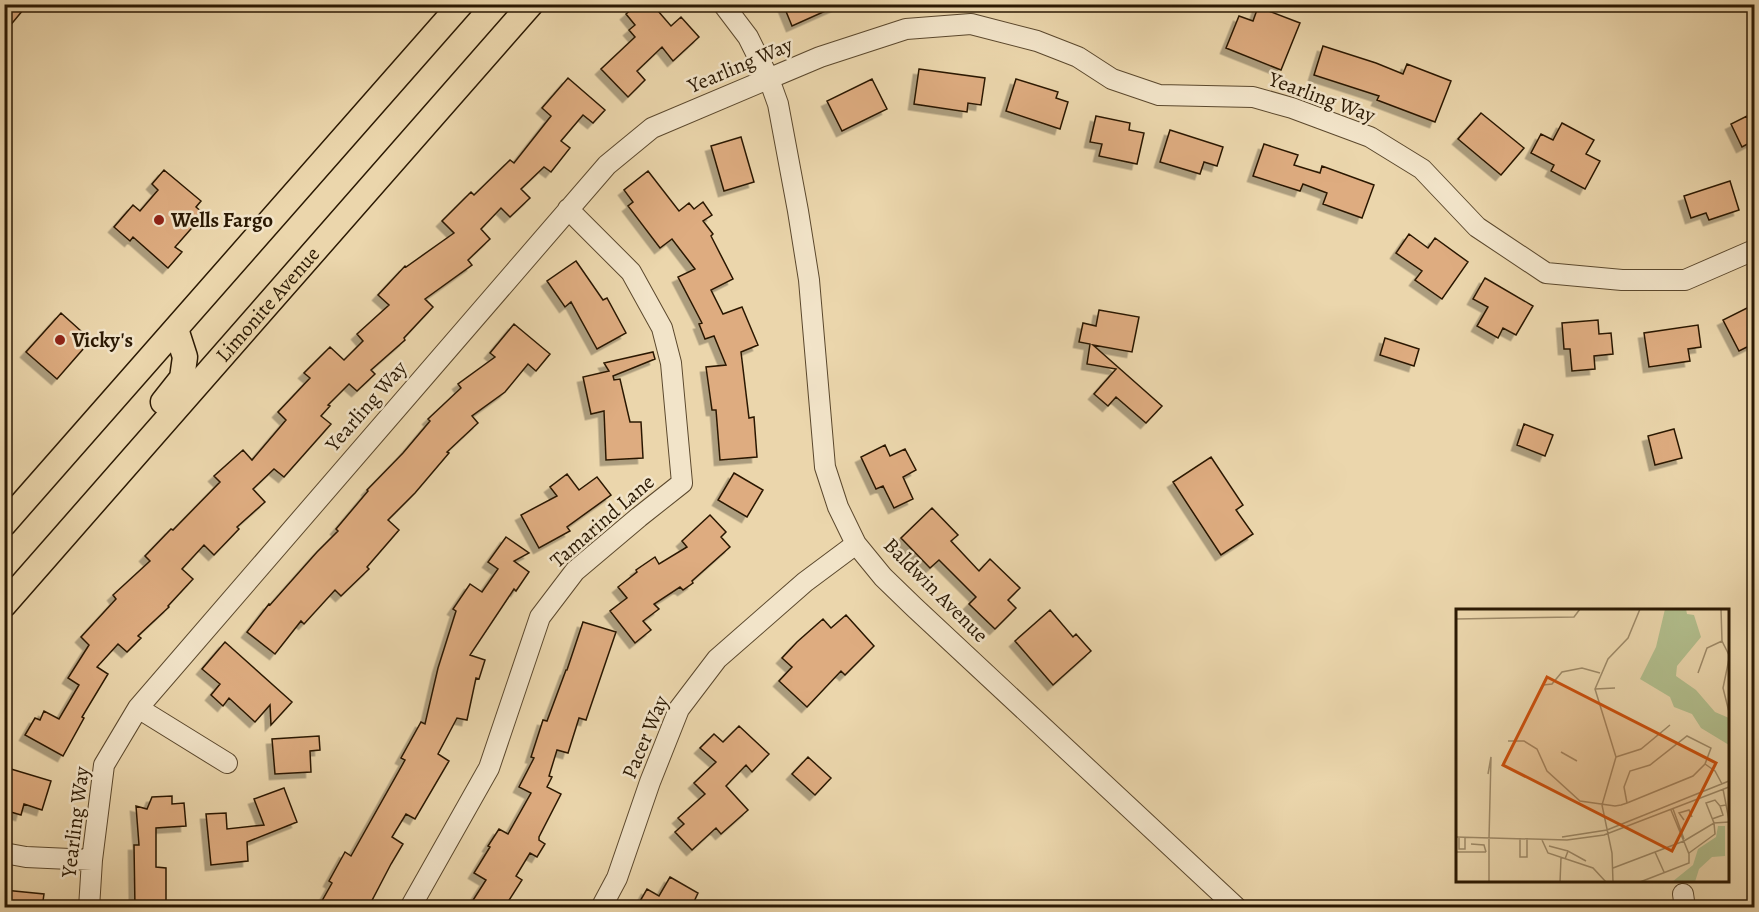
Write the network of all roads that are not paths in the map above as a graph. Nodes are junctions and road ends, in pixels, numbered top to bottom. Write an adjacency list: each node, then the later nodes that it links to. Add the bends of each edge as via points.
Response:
1 (461, 4): 7 (main road)
2 (531, 4): 10 (main road, Limonite Avenue)
3 (723, 4): 4 (street, Baldwin Avenue, via 748,37)
4 (769, 79): 5 (street, Yearling Way, via 652,128 607,165); 6 (street, Yearling Way, via 820,57 906,29 971,24 1037,41 1078,57 1112,79 1159,95 1252,97 1370,137 1422,169 1477,227 1546,273 1685,280); 9 (street, Baldwin Avenue, via 785,138 809,280 825,467)
5 (568, 209): 12 (street, Yearling Way); 17 (street, Tamarind Lane, via 631,272 662,328 671,363 682,483 575,571 540,617 489,768)
6 (1755, 250)
7 (176, 329): 8 (main road); 10 (main road, via 185,357 182,378 48,534)
8 (4, 524)
9 (856, 544): 18 (street, Pacer Way, via 804,582 717,659 679,709 617,878); 19 (street, Baldwin Avenue, via 914,607)
10 (39, 565): 11 (main road, Limonite Avenue)
11 (4, 605)
12 (138, 708): 13 (street); 15 (street, Yearling Way, via 104,765)
13 (227, 763)
14 (4, 853): 15 (street)
15 (92, 860): 16 (street, Yearling Way)
16 (89, 908)
17 (410, 908)
18 (601, 908)
19 (1238, 908)

